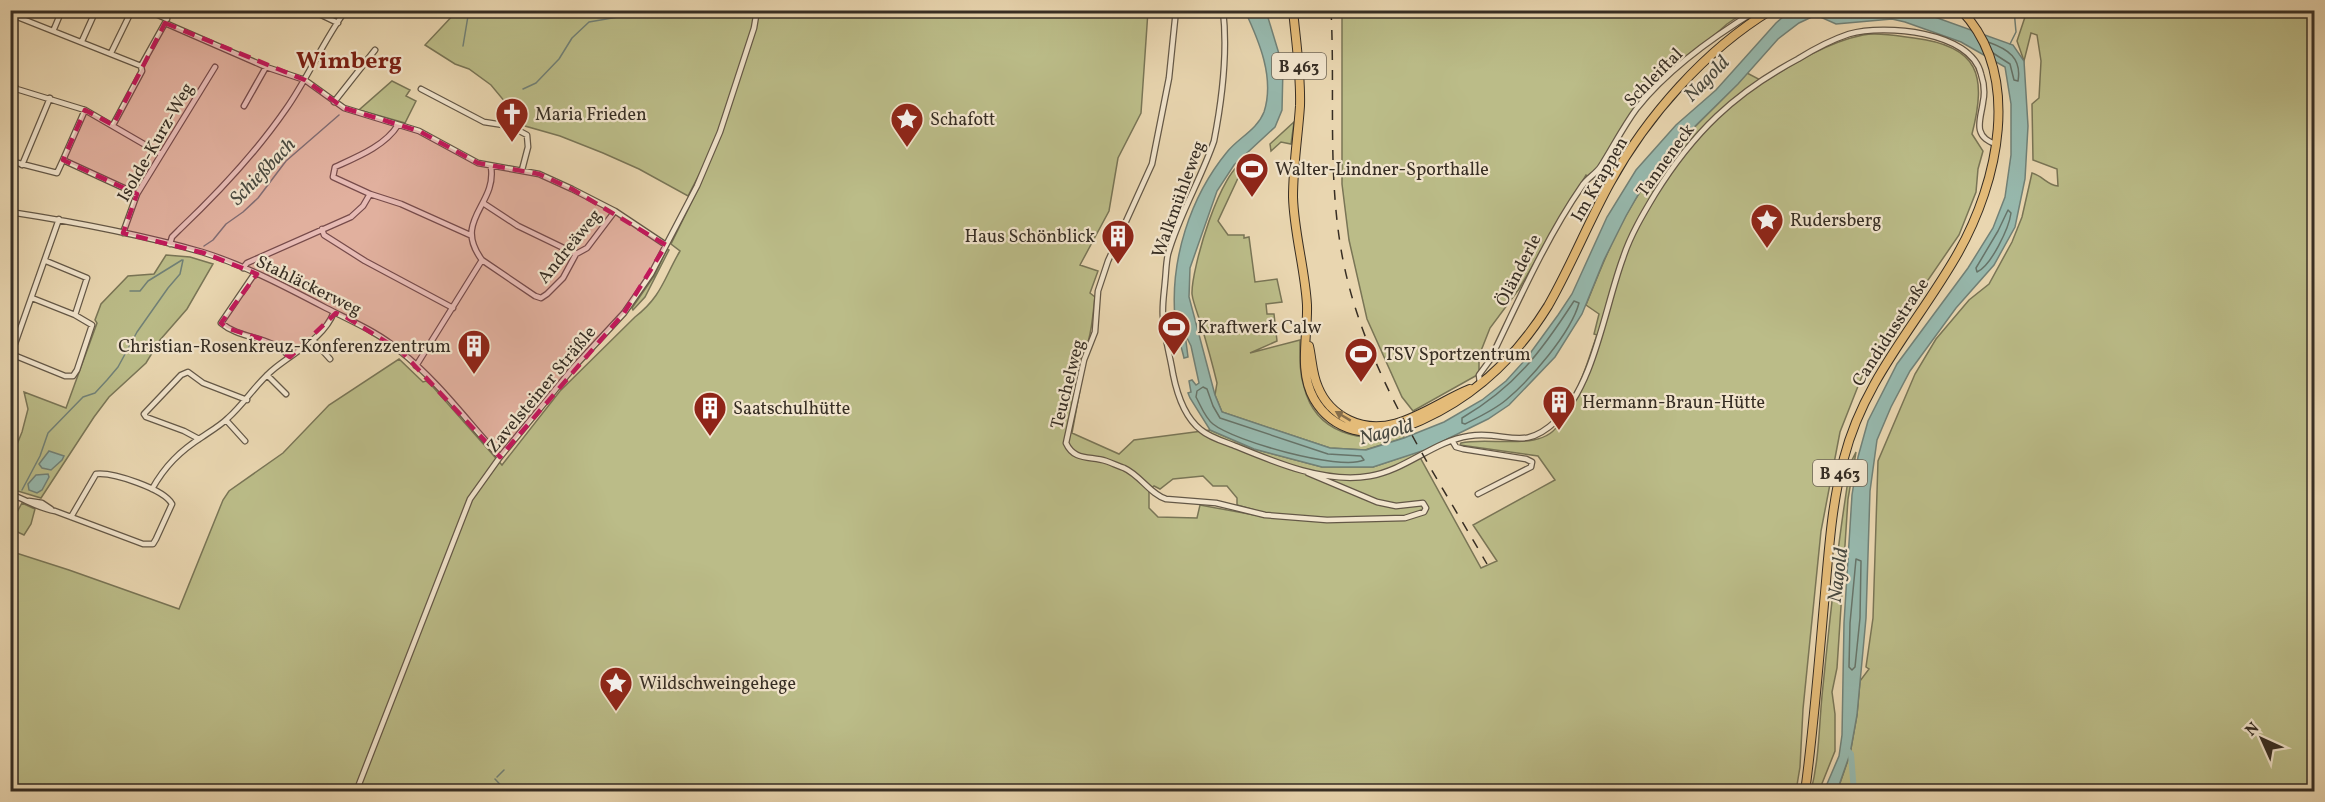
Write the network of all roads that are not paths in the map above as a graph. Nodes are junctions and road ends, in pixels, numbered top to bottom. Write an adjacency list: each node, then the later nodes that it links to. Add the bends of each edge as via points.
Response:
1 (29, 10): 16 (street)
2 (62, 10): 19 (street)
3 (96, 10): 20 (street)
4 (132, 10): 22 (street)
5 (147, 10): 17 (street)
6 (311, 10): 18 (street)
7 (346, 10): 18 (street)
8 (757, 10): 56 (street, Zavelsteiner Sträßle, via 720,132)
9 (1176, 10): 80 (street, Teuchelweg, via 1169,78 1152,164 1098,291 1095,332 1084,360 1066,443 1076,456 1106,460 1130,470 1166,499 1216,503 1265,515 1327,520 1405,518 1424,512 1426,507 1423,503 1396,506 1377,502)
10 (1223, 10): 80 (street, Walkmühleweg, via 1216,131 1167,257 1163,324 1181,404 1199,429 1251,453)
11 (1293, 10): 72 (main road, Im Krappen / B 463, via 1299,73 1293,198 1306,292 1307,339 1314,375 1324,399 1341,416 1364,425 1388,425 1402,422)
12 (1757, 10): 43 (street, Schleiftal, via 1729,27 1658,86 1638,107)
13 (1771, 10): 44 (main road, Im Krappen / B 463, via 1718,50 1678,90)
14 (1961, 10): 36 (main road, Candidusstraße / B 463, via 1985,45 1996,75)
15 (10, 14): 16 (street)
16 (26, 19): 19 (street)
17 (167, 20)
18 (338, 23): 26 (street)
19 (54, 29): 20 (street)
20 (82, 41): 22 (street)
21 (375, 50): 31 (street)
22 (111, 53): 23 (street)
23 (141, 66): 25 (street, via 165,23); 34 (street, via 142,71)
24 (214, 67): 37 (street, Isolde-Kurz-Weg)
25 (266, 67): 26 (street); 32 (street)
26 (305, 80): 31 (street); 55 (street, via 255,151 172,237)
27 (13, 88): 29 (street); 30 (street)
28 (421, 89): 42 (street, via 484,122 510,126 527,135)
29 (50, 98): 33 (street); 40 (street)
30 (10, 101)
31 (334, 102): 35 (street)
32 (244, 106)
33 (85, 110): 34 (street); 38 (street)
34 (113, 125): 37 (street)
35 (398, 125): 41 (street); 46 (street, via 369,151 335,167 333,177)
36 (1995, 144): 50 (street, Tanneneck, via 1981,134 1982,76 1965,48 1930,36 1862,31 1828,42 1776,70 1713,118 1674,164); 86 (main road, Candidusstraße / B 463, via 1981,204 1970,230 1874,382 1850,436 1831,530)
37 (161, 154): 45 (street, Isolde-Kurz-Weg)
38 (63, 160): 40 (street, via 59,173); 45 (street)
39 (10, 161): 40 (street)
40 (22, 165)
41 (491, 166): 42 (street); 47 (street)
42 (522, 170): 48 (street, via 539,174)
43 (1599, 170): 44 (street); 72 (street, Öländerle, via 1581,186 1546,246)
44 (1611, 181): 72 (main road, Im Krappen / B 463, via 1536,325 1511,356)
45 (137, 194): 53 (street, Isolde-Kurz-Weg)
46 (370, 194): 52 (street, via 351,217); 54 (street)
47 (483, 203): 54 (street); 57 (street, via 518,226)
48 (615, 211): 56 (street); 57 (street, Andreäweg, via 587,248)
49 (10, 212): 51 (street, Stahläckerweg)
50 (1644, 213): 78 (street, Walkmühleweg, via 1623,256 1600,333 1569,409 1539,436 1470,436)
51 (59, 219): 53 (street, Stahläckerweg); 59 (street)
52 (322, 229): 60 (street); 63 (street, via 324,235 352,253)
53 (123, 233): 55 (street, Stahläckerweg)
54 (470, 235): 58 (street)
55 (170, 244): 60 (street, Stahläckerweg)
56 (666, 245): 79 (street, Zavelsteiner Sträßle, via 634,301)
57 (576, 254): 58 (street, Andreäweg, via 563,278 541,298)
58 (482, 260): 63 (street)
59 (46, 261): 62 (street); 65 (street, via 87,278)
60 (243, 268): 61 (street, Stahläckerweg)
61 (255, 273): 64 (street, Stahläckerweg); 68 (street, via 221,323 282,348)
62 (32, 298): 65 (street); 67 (street)
63 (453, 308): 70 (street)
64 (334, 312): 66 (street); 70 (street, Stahläckerweg, via 380,336)
65 (75, 315): 67 (street, via 92,325 73,376)
66 (313, 340): 68 (street); 69 (street)
67 (11, 355)
68 (290, 357): 71 (street)
69 (330, 359)
70 (416, 366): 79 (street, Stahläckerweg)
71 (267, 375): 73 (street); 74 (street)
72 (1477, 385)
73 (286, 394)
74 (247, 400): 75 (street); 76 (street, via 204,383 188,372 181,375 144,414)
75 (226, 420): 76 (street); 77 (street)
76 (199, 439): 81 (street, via 172,460)
77 (245, 441)
78 (1453, 442): 80 (street, Walkmühleweg, via 1388,472 1369,476 1348,478); 83 (street, via 1463,449 1532,462 1521,473)
79 (500, 457): 85 (street, Zavelsteiner Sträßle, via 470,500)
80 (1307, 471)
81 (152, 489): 84 (street, via 107,473 96,474); 84 (street, via 168,497 172,504 153,544 143,544)
82 (10, 494): 84 (street, via 42,502)
83 (1478, 494)
84 (70, 517)
85 (356, 792)
86 (1805, 792)

